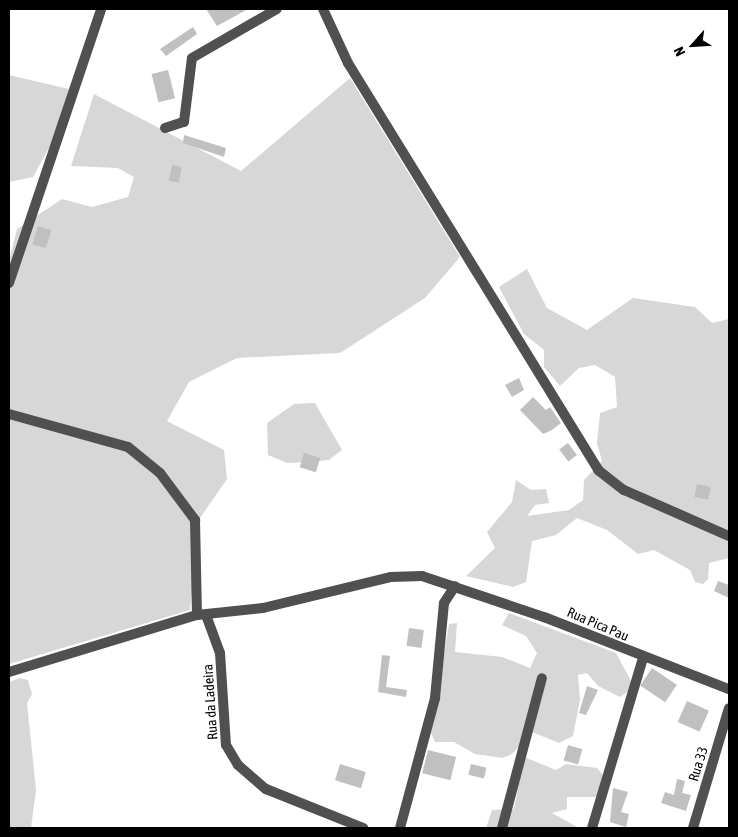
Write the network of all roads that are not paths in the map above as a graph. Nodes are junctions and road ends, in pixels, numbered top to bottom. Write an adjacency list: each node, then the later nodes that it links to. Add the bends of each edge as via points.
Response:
1 (102, 9): 5 (street)
2 (277, 9): 4 (street, via 192,58 184,122)
3 (321, 10): 7 (street, via 348,63 593,464 624,490)
4 (165, 128)
5 (9, 283)
6 (9, 414): 9 (street, Rua da Ladeira, via 128,447 160,473 195,520)
7 (728, 532)
8 (455, 586): 9 (street, Rua Pica Pau, via 422,576 391,577 263,608); 10 (street, Rua Pica Pau); 16 (street, via 444,603 435,698)
9 (202, 615): 11 (street, Rua Pica Pau); 15 (street, Rua da Ladeira, via 220,654 226,745 238,765 266,789)
10 (644, 658): 13 (street, Rua Pica Pau); 18 (street)
11 (9, 672)
12 (542, 678): 17 (street)
13 (729, 689)
14 (729, 708): 19 (street, Rua 33)
15 (363, 828)
16 (400, 828)
17 (502, 828)
18 (592, 828)
19 (693, 828)

